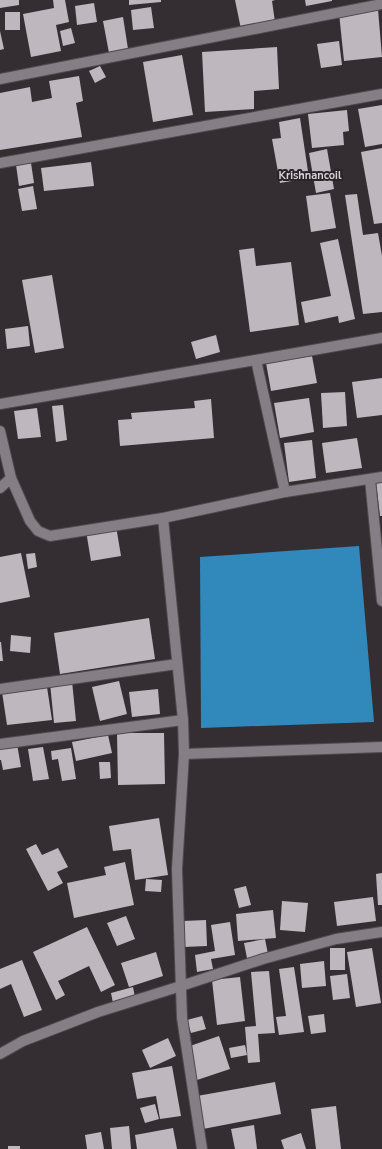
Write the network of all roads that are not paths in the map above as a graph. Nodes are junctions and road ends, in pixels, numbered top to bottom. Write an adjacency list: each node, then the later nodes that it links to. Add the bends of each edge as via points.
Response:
1 (382, 4): 2 (street)
2 (0, 79)
3 (382, 94): 4 (street)
4 (0, 163)
5 (382, 338): 6 (street)
6 (256, 360): 7 (street); 13 (street)
7 (0, 404)
8 (0, 431): 10 (street)
9 (382, 477): 11 (street)
10 (11, 478): 12 (street); 14 (street, via 30,521 38,531 50,536)
11 (370, 479): 13 (street); 15 (street)
12 (0, 488)
13 (284, 492): 14 (street)
14 (164, 518): 16 (street)
15 (382, 600)
16 (177, 664): 17 (street); 18 (street)
17 (0, 689)
18 (183, 720): 19 (street); 21 (street)
19 (0, 744)
20 (382, 748): 21 (street)
21 (184, 754): 23 (street, via 177,869)
22 (382, 932): 23 (street, via 336,939 263,959)
23 (181, 986): 24 (street, via 98,1012 24,1041); 25 (street, via 182,1018)
24 (0, 1054)
25 (202, 1149)

